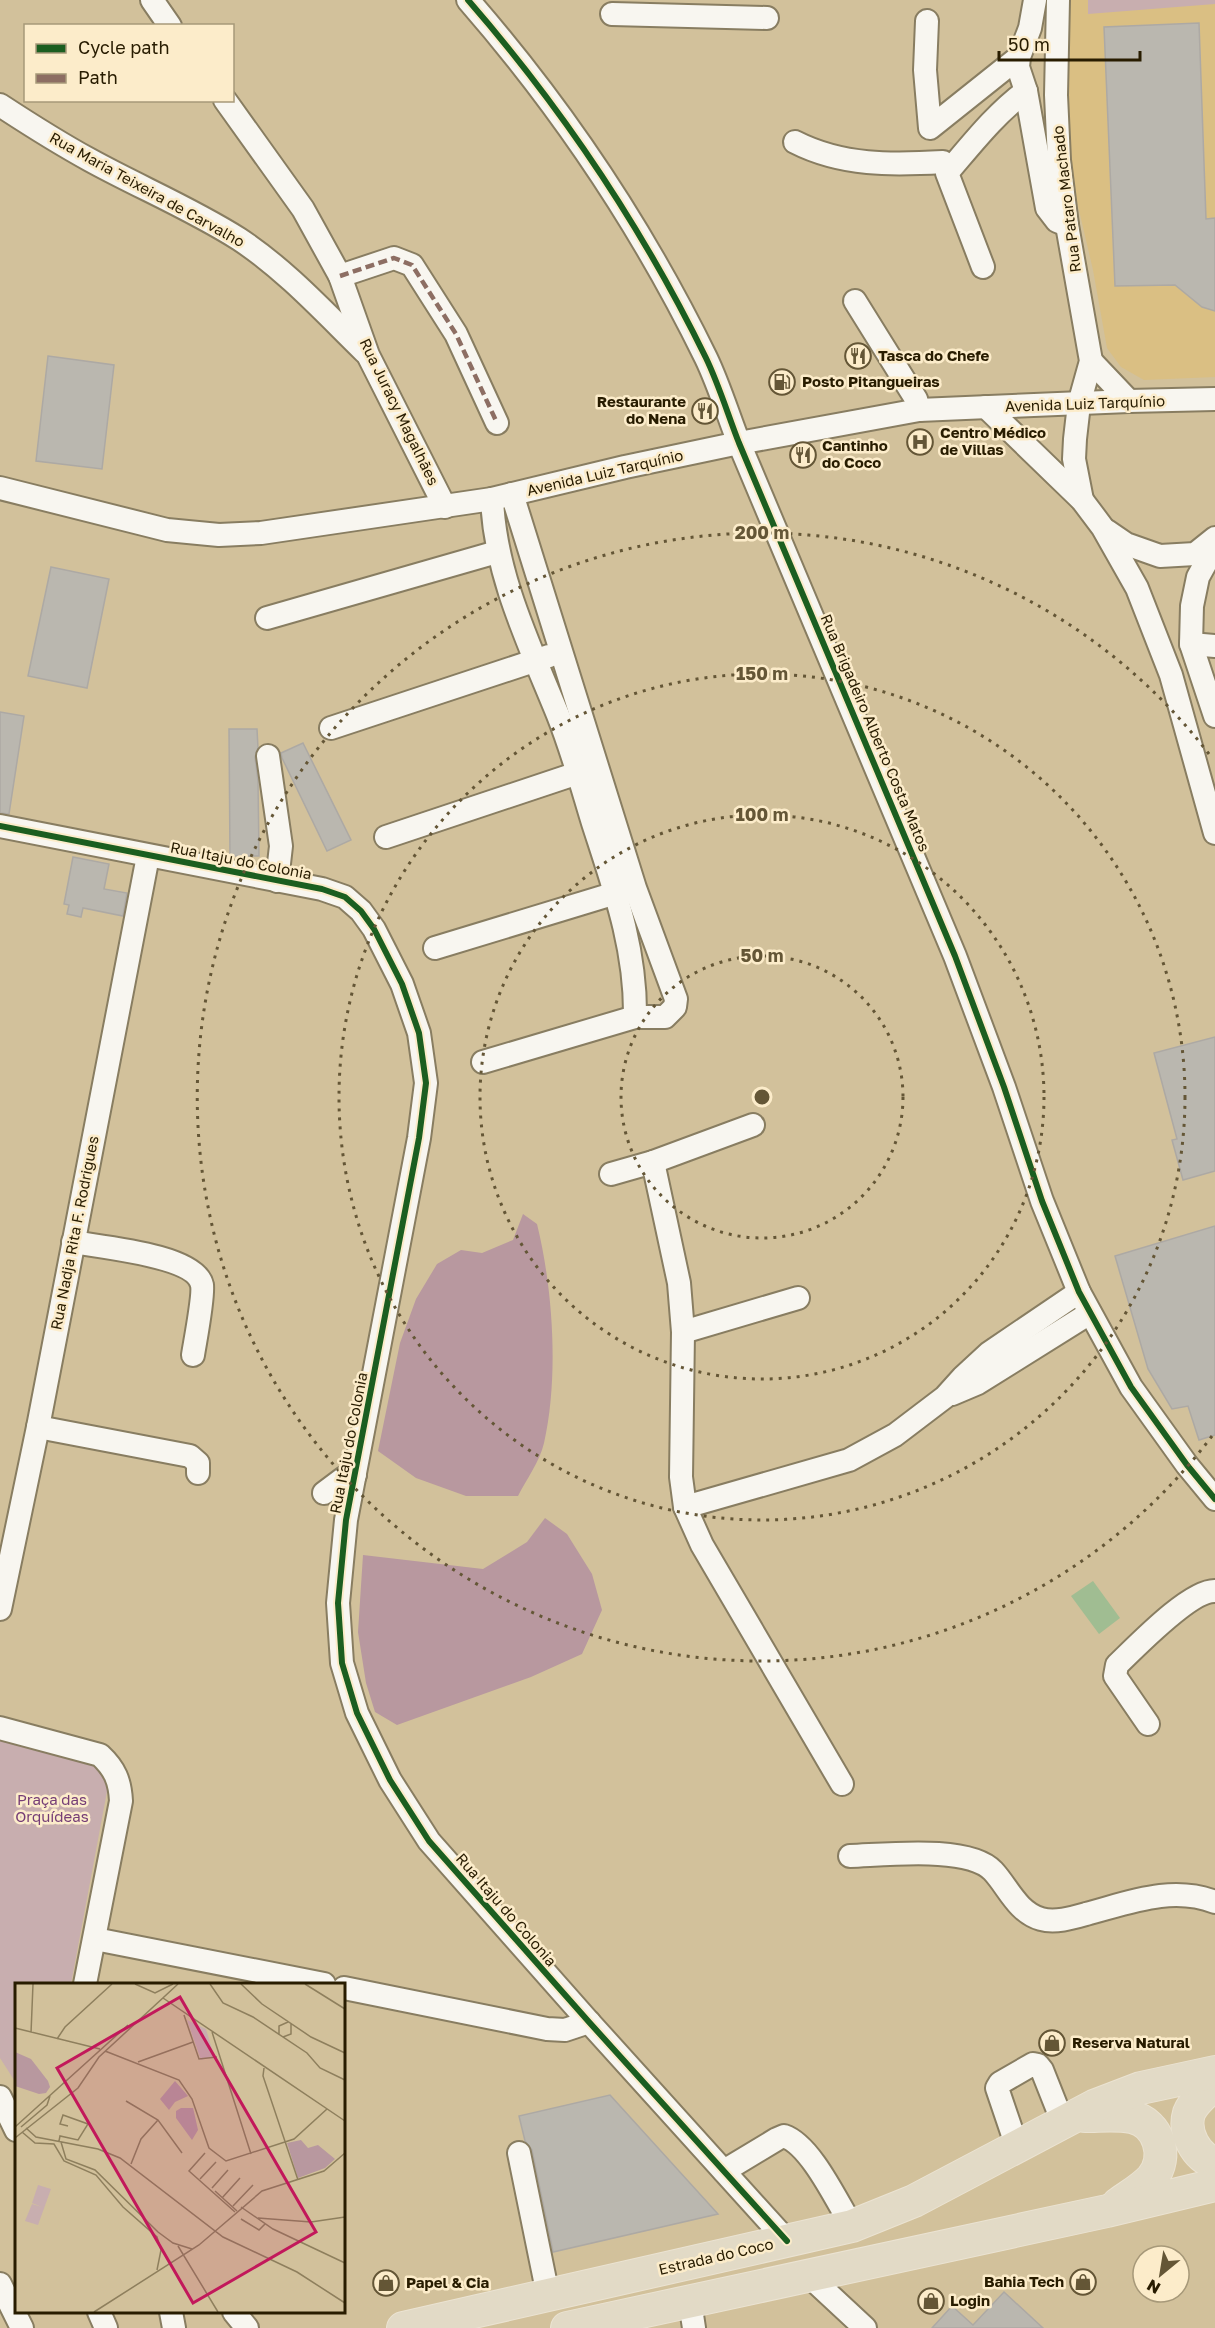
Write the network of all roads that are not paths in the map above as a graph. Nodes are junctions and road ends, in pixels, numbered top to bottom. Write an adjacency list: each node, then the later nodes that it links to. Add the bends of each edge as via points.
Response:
1 (152, 0): 8 (street)
2 (468, 0): 31 (street, Rua Brigadeiro Alberto Costa Matos, via 507,45 600,171 706,360)
3 (1035, 0): 9 (street)
4 (1058, 0): 18 (street, Rua Pataro Machado, via 1056,95)
5 (612, 14): 6 (street)
6 (767, 18)
7 (927, 21): 15 (street, via 925,70)
8 (169, 24)
9 (1019, 57): 10 (street); 15 (street)
10 (1026, 91): 13 (street); 14 (street)
11 (226, 102): 20 (street, Rua Juracy Magalhães, via 303,209)
12 (0, 105): 22 (street, Rua Maria Teixeira de Carvalho, via 89,160 239,239 297,287)
13 (1001, 112): 14 (street); 17 (street)
14 (1031, 117): 18 (street, via 1047,208 1057,221)
15 (930, 128): 17 (street)
16 (795, 142): 17 (street, via 816,153 847,161)
17 (945, 167): 19 (street)
18 (1067, 225): 23 (street, Rua Pataro Machado)
19 (983, 267)
20 (340, 276): 22 (street, Rua Juracy Magalhães); 29 (street, via 394,258 412,265 456,334)
21 (855, 301): 28 (street)
22 (368, 355): 35 (street, Rua Juracy Magalhães)
23 (1091, 361): 25 (street); 26 (street, Rua Pataro Machado)
24 (1215, 399): 25 (street, Avenida Luiz Tarquínio)
25 (1123, 401): 26 (street, Avenida Luiz Tarquínio); 30 (street)
26 (1079, 404): 27 (street, Avenida Luiz Tarquínio); 30 (street, Rua Pataro Machado)
27 (986, 407): 28 (street, Avenida Luiz Tarquínio); 34 (street)
28 (919, 410): 31 (street, Avenida Luiz Tarquínio)
29 (497, 423)
30 (1075, 439): 34 (street, Rua Pataro Machado, via 1074,459)
31 (739, 443): 33 (street, Avenida Luiz Tarquínio); 66 (street, Rua Brigadeiro Alberto Costa Matos, via 955,956 1042,1201)
32 (0, 488): 35 (street, Avenida Luiz Tarquínio, via 167,530 219,535 261,533)
33 (502, 497): 35 (street, Avenida Luiz Tarquínio); 39 (street); 40 (street)
34 (1082, 500): 36 (street)
35 (445, 507)
36 (1103, 528): 37 (street, via 1126,544 1160,556 1195,554); 54 (street, via 1137,588 1171,675)
37 (1215, 538)
38 (1215, 546): 43 (street, via 1198,577)
39 (497, 552): 41 (street); 42 (street)
40 (540, 581): 41 (street); 45 (street)
41 (508, 585): 46 (street)
42 (267, 618)
43 (1191, 644): 44 (street); 47 (street)
44 (1215, 646)
45 (562, 652): 46 (street); 48 (street)
46 (535, 660): 49 (street); 50 (street)
47 (1213, 700)
48 (580, 709): 49 (street); 58 (street)
49 (559, 718): 52 (street)
50 (331, 728)
51 (268, 756): 57 (street, via 281,846)
52 (578, 773): 55 (street); 58 (street)
53 (0, 826): 56 (street, Rua Itaju do Colonia)
54 (1215, 833)
55 (386, 837)
56 (148, 856): 57 (street, Rua Itaju do Colonia); 65 (street, Rua Nadja Rita F. Rodrigues)
57 (277, 880): 74 (street, Rua Itaju do Colonia, via 345,897 361,911 402,984 419,1033 426,1083)
58 (625, 890): 59 (street); 60 (street); 60 (street, via 676,999 675,1007 665,1017)
59 (435, 948)
60 (635, 1017): 61 (street)
61 (483, 1062)
62 (753, 1125): 63 (street)
63 (653, 1162): 64 (street); 69 (street, via 675,1261)
64 (611, 1174)
65 (73, 1242): 70 (street, via 167,1259 197,1275 202,1286); 72 (street, Rua Nadja Rita F. Rodrigues)
66 (1079, 1292): 68 (street, Rua Brigadeiro Alberto Costa Matos); 71 (street, via 989,1353)
67 (798, 1298): 69 (street)
68 (1090, 1314): 71 (street, via 978,1383); 76 (street, Rua Brigadeiro Alberto Costa Matos, via 1131,1387)
69 (683, 1332): 77 (street, via 681,1477)
70 (193, 1355)
71 (945, 1397): 77 (street, via 896,1435 849,1460)
72 (38, 1427): 73 (street, via 190,1456 198,1463); 79 (street, Rua Nadja Rita F. Rodrigues)
73 (198, 1473)
74 (355, 1475): 75 (street); 89 (street, Rua Itaju do Colonia, via 338,1603 342,1663 357,1713 390,1780 429,1841)
75 (324, 1493)
76 (1215, 1499)
77 (685, 1507): 82 (street, via 702,1545)
78 (1215, 1591): 80 (street, via 1207,1591 1174,1612 1117,1665 1114,1676)
79 (0, 1609)
80 (1148, 1724)
81 (0, 1728): 85 (street, via 100,1755 120,1782 121,1801)
82 (842, 1784)
83 (850, 1856): 84 (street, via 921,1853 971,1857 992,1869 1019,1906 1040,1919 1063,1920 1165,1894)
84 (1215, 1902)
85 (95, 1938): 86 (street); 87 (street)
86 (85, 1983)
87 (319, 1983)
88 (345, 1988): 89 (street, via 547,2029 566,2030)
89 (589, 2022): 98 (street, Rua Itaju do Colonia)
90 (1215, 2072): 93 (highway, Estrada do Coco, via 1141,2088)
91 (1215, 2086): 97 (highway, via 1189,2113 1187,2133 1207,2160)
92 (0, 2097): 94 (street)
93 (1069, 2120): 95 (highway, Estrada do Coco); 95 (street, via 1042,2070 1033,2064 997,2088); 100 (highway, via 1133,2117 1157,2135 1160,2149 1154,2176)
94 (15, 2128)
95 (1017, 2147): 101 (highway, Estrada do Coco, via 914,2201)
96 (519, 2153): 106 (street)
97 (1215, 2163)
98 (724, 2171): 101 (street, via 777,2139 792,2139 814,2163); 102 (street, Rua Itaju do Colonia)
99 (1215, 2185): 100 (highway)
100 (1107, 2211): 104 (highway)
101 (852, 2226): 102 (highway, Estrada do Coco)
102 (787, 2241): 106 (highway, Estrada do Coco)
103 (15, 2276): 105 (street)
104 (809, 2276): 110 (highway); 117 (street)
105 (0, 2283): 111 (street)
106 (548, 2295): 115 (highway, Estrada do Coco)
107 (99, 2313): 112 (street)
108 (171, 2313): 113 (street)
109 (235, 2313): 114 (street)
110 (692, 2315): 116 (highway)
111 (22, 2328)
112 (106, 2328)
113 (174, 2328)
114 (247, 2328)
115 (403, 2328)
116 (567, 2328)
117 (865, 2328)

